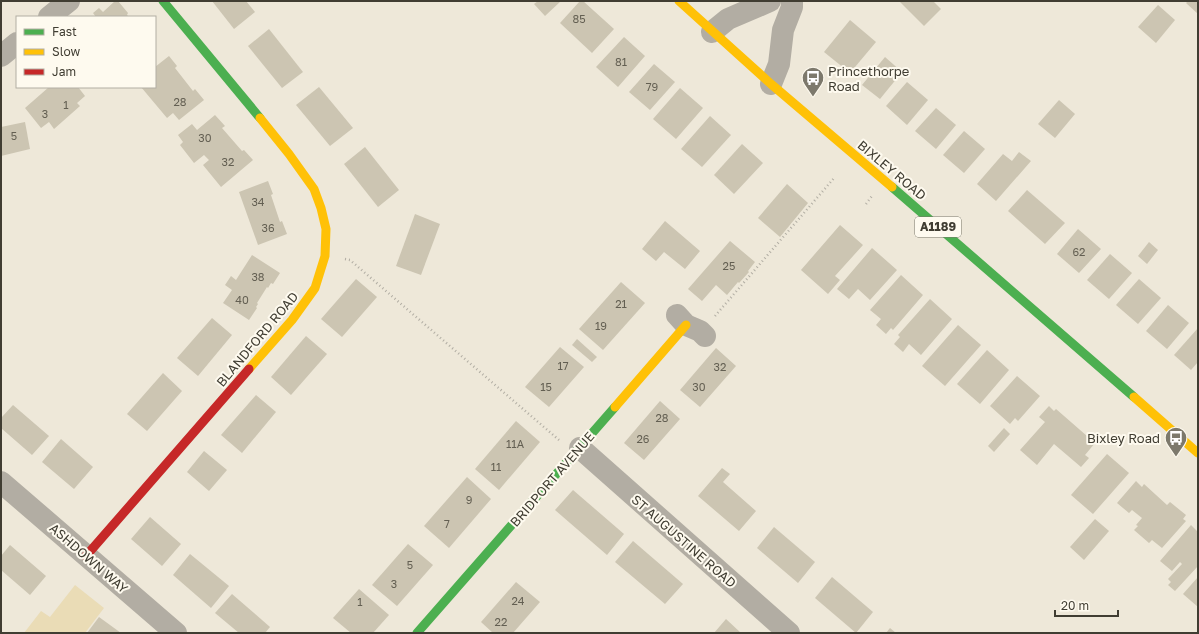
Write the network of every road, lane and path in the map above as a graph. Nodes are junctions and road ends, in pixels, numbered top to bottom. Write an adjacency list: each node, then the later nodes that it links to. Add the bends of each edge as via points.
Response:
1 (69, 1): 6 (street)
2 (163, 1): 12 (street, BLANDFORD ROAD, via 289,154 314,189 326,229)
3 (679, 1): 7 (street, BIXLEY ROAD / A1189)
4 (770, 1): 7 (street, via 728,19)
5 (792, 1): 10 (street, via 783,30 779,64)
6 (50, 16)
7 (712, 32): 10 (street, BIXLEY ROAD / A1189)
8 (16, 44): 9 (street)
9 (1, 56)
10 (771, 84): 15 (street, BIXLEY ROAD / A1189)
11 (836, 177): 13 (path, via 709,324)
12 (325, 256): 14 (path, via 350,260 566,445); 17 (street, BLANDFORD ROAD, via 315,288 292,320)
13 (692, 327): 14 (street, BRIDPORT AVENUE)
14 (580, 448): 19 (street, BRIDPORT AVENUE); 20 (street, ST AUGUSTINE ROAD)
15 (1198, 453)
16 (1, 482): 17 (street, ASHDOWN WAY)
17 (86, 556): 18 (street, ASHDOWN WAY)
18 (176, 633)
19 (417, 633)
20 (789, 633)

